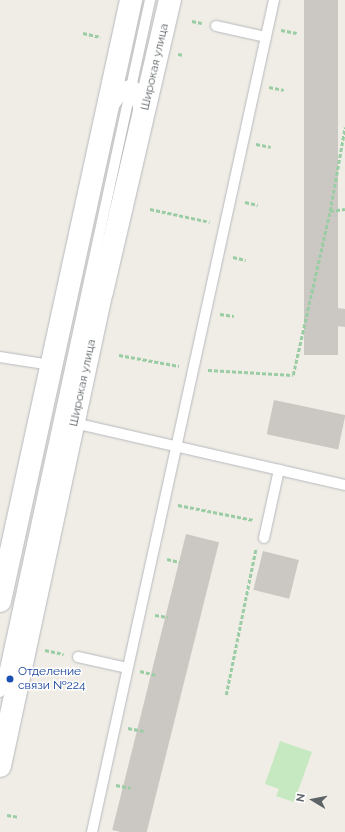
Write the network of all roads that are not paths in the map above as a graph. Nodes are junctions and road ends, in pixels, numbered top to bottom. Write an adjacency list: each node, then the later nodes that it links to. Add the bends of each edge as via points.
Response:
1 (131, 0): 8 (main road)
2 (150, 0): 7 (lane, Широкая улица)
3 (170, 0): 9 (main road, Широкая улица)
4 (274, 0): 6 (lane)
5 (216, 26): 6 (lane)
6 (266, 37): 13 (lane)
7 (131, 90): 8 (street, via 117,93); 9 (street, via 141,98); 19 (lane, Широкая улица)
8 (109, 104): 11 (main road)
9 (144, 111): 12 (main road, Широкая улица)
10 (0, 357): 11 (lane)
11 (51, 365): 17 (main road)
12 (74, 423): 13 (lane); 18 (main road, Широкая улица)
13 (176, 447): 14 (lane); 22 (lane)
14 (280, 470): 15 (lane); 16 (lane)
15 (345, 485)
16 (264, 538)
17 (6, 574): 19 (main road, via 8,587); 20 (main road)
18 (39, 582): 19 (main road, via 32,592); 24 (main road, Широкая улица)
19 (21, 595): 23 (lane, Широкая улица)
20 (0, 600)
21 (78, 657): 22 (lane)
22 (128, 668): 25 (lane)
23 (0, 692)
24 (0, 766)
25 (92, 832)

